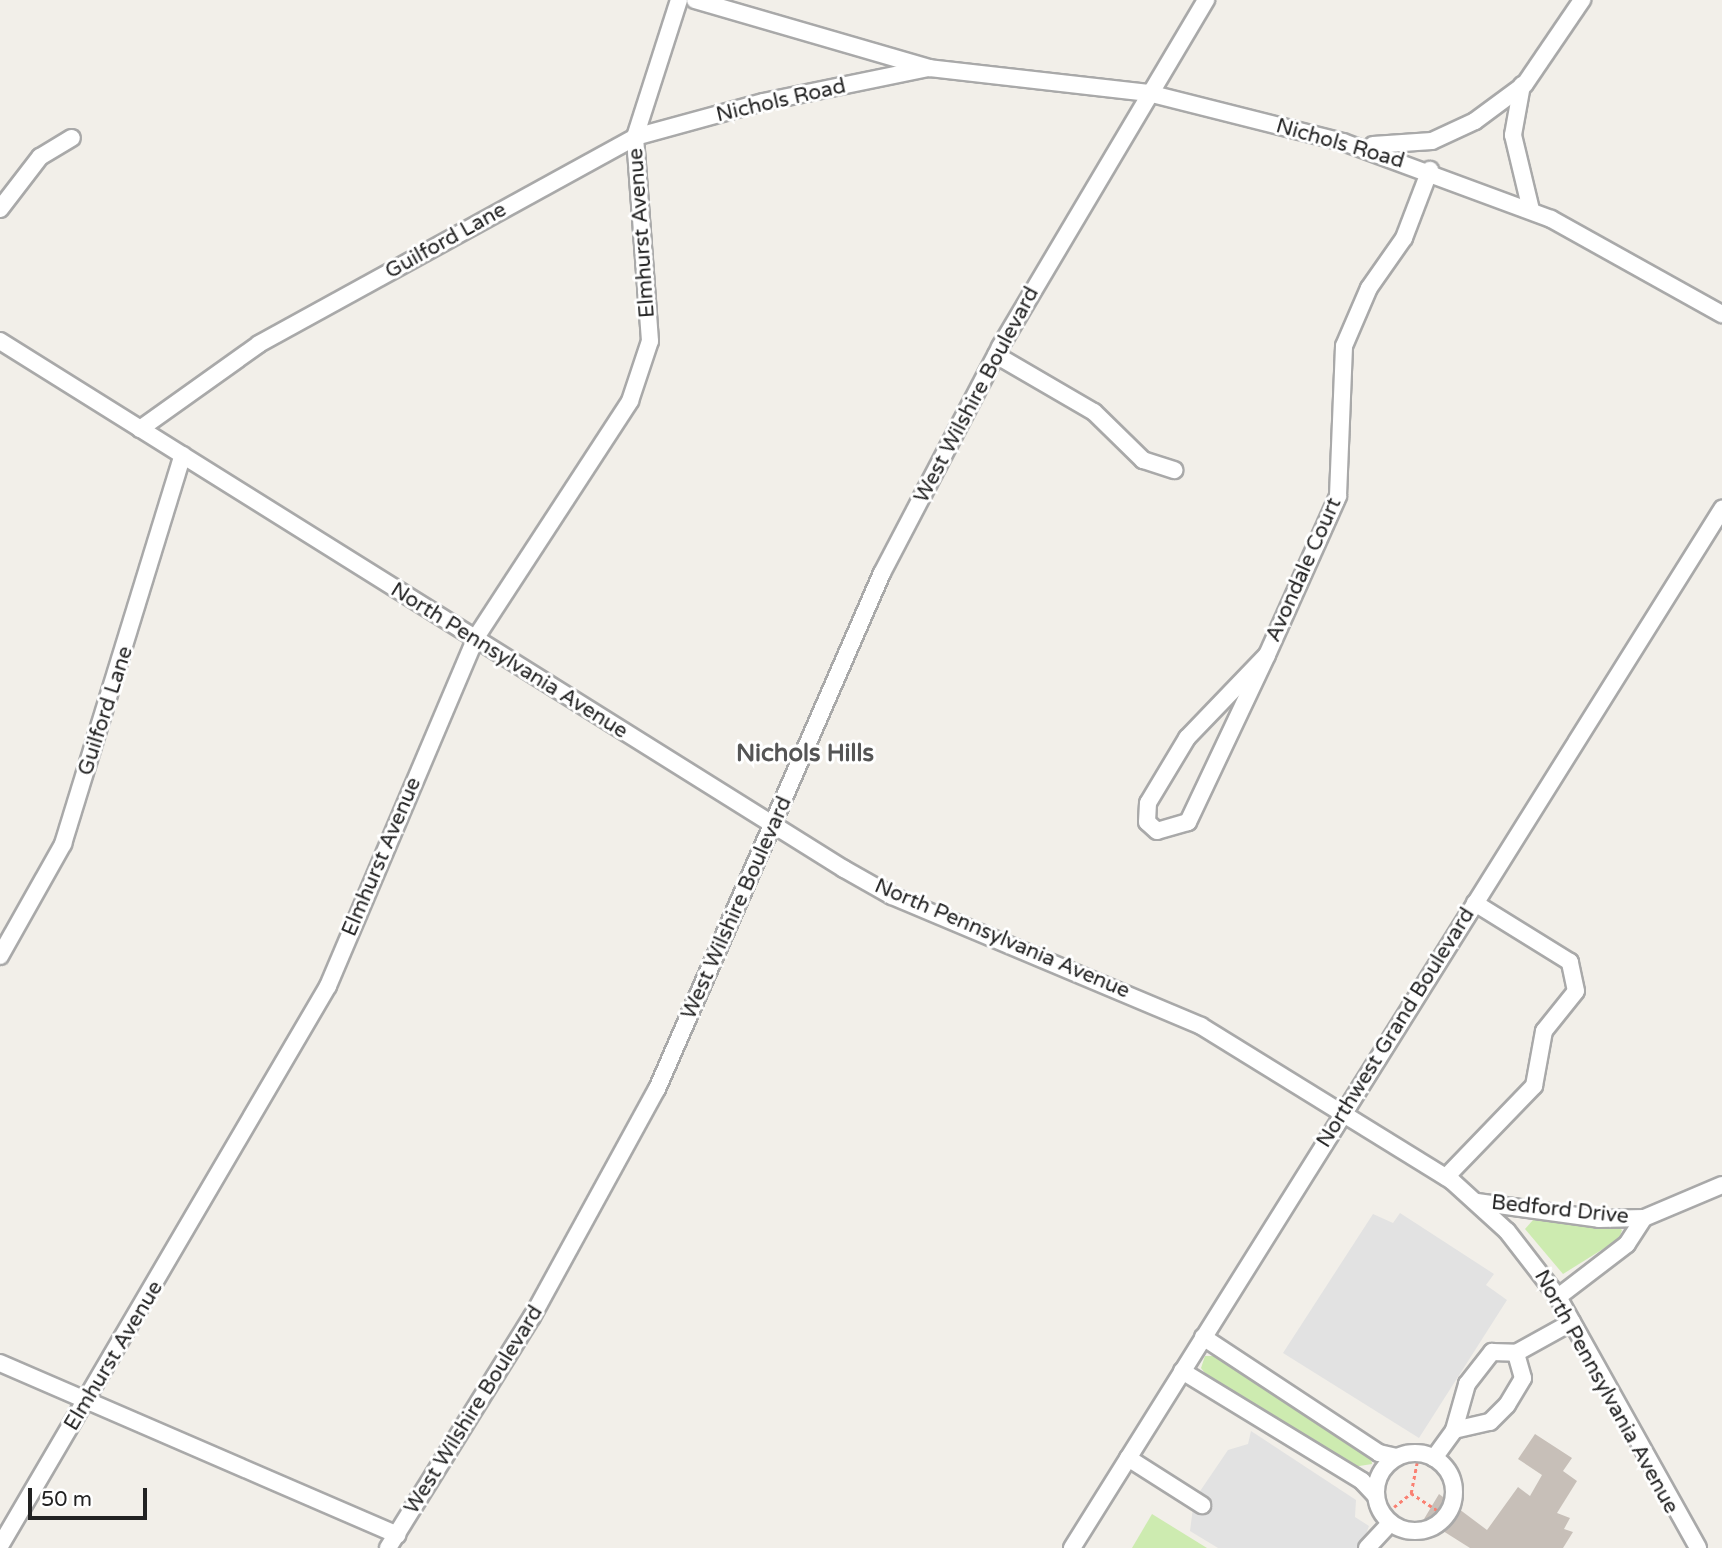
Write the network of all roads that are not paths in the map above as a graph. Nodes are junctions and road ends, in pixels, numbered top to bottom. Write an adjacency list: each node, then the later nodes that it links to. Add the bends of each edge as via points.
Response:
1 (679, 0): 8 (street)
2 (695, 0): 5 (street, Nichols Road)
3 (1206, 0): 7 (street, West Wilshire Boulevard)
4 (1582, 0): 6 (street)
5 (929, 68): 7 (street, Nichols Road); 8 (street, Nichols Road, via 763,102)
6 (1522, 85): 10 (street, via 1475,121 1432,141 1399,148); 13 (street, via 1513,135)
7 (1148, 93): 10 (street, Nichols Road); 16 (street, West Wilshire Boulevard)
8 (635, 137): 17 (street, Guilford Lane, via 259,344); 21 (street, Elmhurst Avenue, via 650,341 630,401)
9 (72, 138): 12 (street, via 40,157)
10 (1343, 142): 11 (street, Nichols Road)
11 (1430, 170): 13 (street, Nichols Road); 22 (street, Avondale Court, via 1404,238 1369,288 1344,346 1338,496)
12 (0, 209)
13 (1531, 210): 14 (street, Nichols Road)
14 (1722, 314)
15 (0, 341): 17 (street, North Pennsylvania Avenue)
16 (996, 355): 19 (street, via 1094,412 1143,460); 23 (street, West Wilshire Boulevard, via 882,573)
17 (140, 429): 18 (street, North Pennsylvania Avenue)
18 (183, 455): 21 (street, North Pennsylvania Avenue); 25 (street, Guilford Lane, via 63,844)
19 (1174, 470)
20 (1722, 509): 24 (street, Northwest Grand Boulevard)
21 (475, 639): 23 (street, North Pennsylvania Avenue); 37 (street, Elmhurst Avenue, via 328,986)
22 (1267, 655): 22 (street, Avondale Court, via 1187,738 1148,803 1147,822 1157,831 1188,822)
23 (773, 826): 26 (street, North Pennsylvania Avenue, via 892,896 1201,1026); 45 (street, West Wilshire Boulevard, via 657,1089 532,1317)
24 (1475, 902): 26 (street, Northwest Grand Boulevard); 27 (street, via 1570,962 1576,991 1544,1031 1534,1086)
25 (0, 956)
26 (1343, 1112): 27 (street, North Pennsylvania Avenue); 33 (street, Northwest Grand Boulevard)
27 (1446, 1177): 29 (street, North Pennsylvania Avenue)
28 (1722, 1185): 30 (street, Bedford Drive)
29 (1477, 1202): 30 (street, Bedford Drive, via 1599,1219); 31 (street, North Pennsylvania Avenue)
30 (1644, 1218): 31 (street, Bedford Drive, via 1627,1244)
31 (1558, 1297): 32 (street, North Pennsylvania Avenue)
32 (1572, 1322): 34 (street); 49 (street, North Pennsylvania Avenue)
33 (1203, 1337): 36 (street, Northwest Grand Boulevard); 39 (street, via 1379,1453)
34 (1516, 1353): 38 (street, via 1492,1352 1467,1384); 38 (street, via 1523,1378 1507,1405 1490,1422)
35 (0, 1363): 37 (street)
36 (1182, 1371): 40 (street, Northwest Grand Boulevard); 42 (street, via 1362,1481)
37 (87, 1401): 45 (street); 46 (street, Elmhurst Avenue)
38 (1454, 1430): 41 (street)
39 (1396, 1457): 41 (street, via 1418,1452); 42 (street, via 1380,1474)
40 (1128, 1458): 43 (street); 47 (street, Northwest Grand Boulevard)
41 (1434, 1458): 44 (street, via 1454,1487 1446,1516 1419,1531)
42 (1375, 1495): 44 (street)
43 (1202, 1505)
44 (1387, 1520): 48 (street)
45 (393, 1541)
46 (0, 1546)
47 (1072, 1548)
48 (1367, 1548)
49 (1698, 1548)

